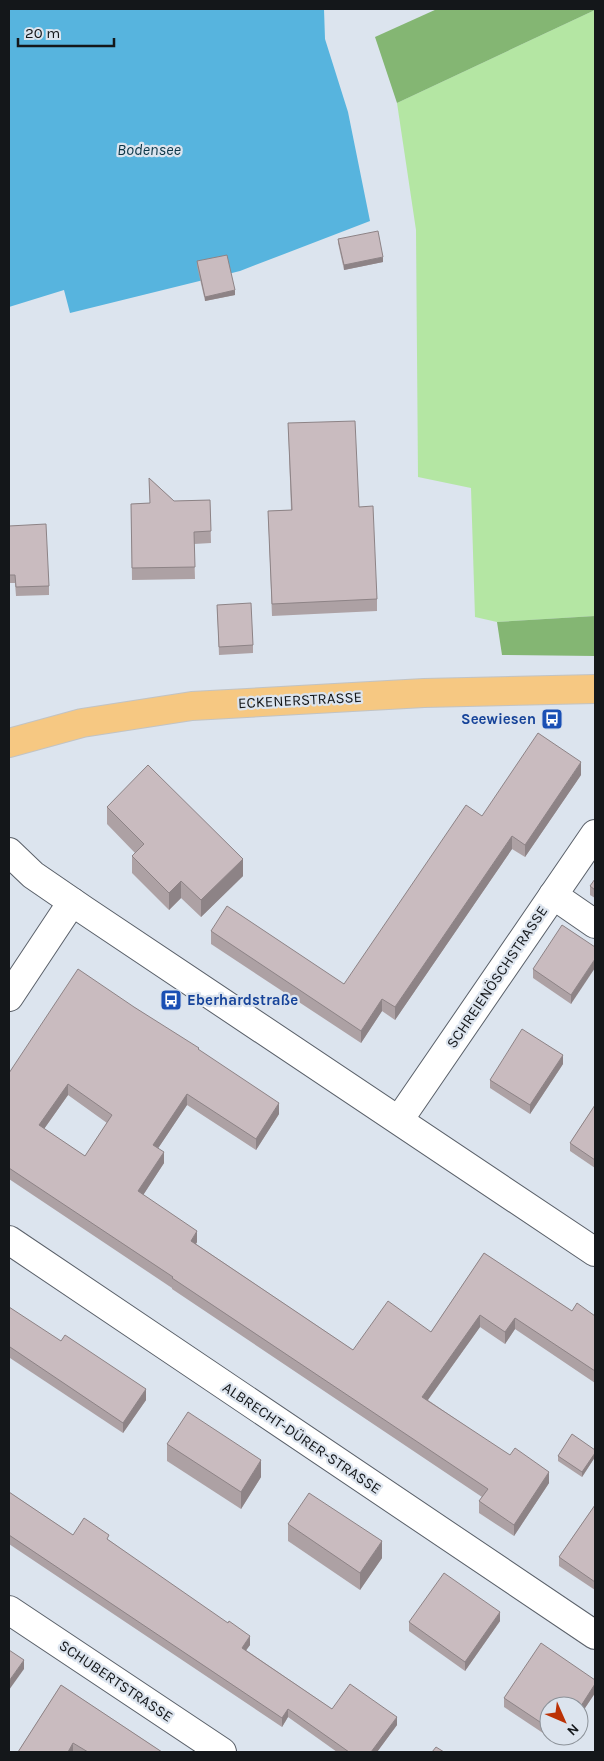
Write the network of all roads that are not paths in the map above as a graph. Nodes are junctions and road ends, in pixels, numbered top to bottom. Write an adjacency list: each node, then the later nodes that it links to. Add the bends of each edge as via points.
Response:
1 (595, 689): 2 (main road, ECKENERSTRASSE, via 424,693 192,706 82,723)
2 (9, 743)
3 (595, 834): 5 (street, SCHREIENÖSCHSTRASSE)
4 (9, 852): 6 (street, via 33,875)
5 (553, 895): 7 (street); 9 (street, SCHREIENÖSCHSTRASSE)
6 (72, 902): 8 (street); 9 (street)
7 (595, 924)
8 (9, 997)
9 (399, 1120): 11 (street)
10 (9, 1240): 13 (street, ALBRECHT-DÜRER-STRASSE)
11 (595, 1252)
12 (9, 1610): 14 (street, SCHUBERTSTRASSE)
13 (595, 1636)
14 (222, 1752)

